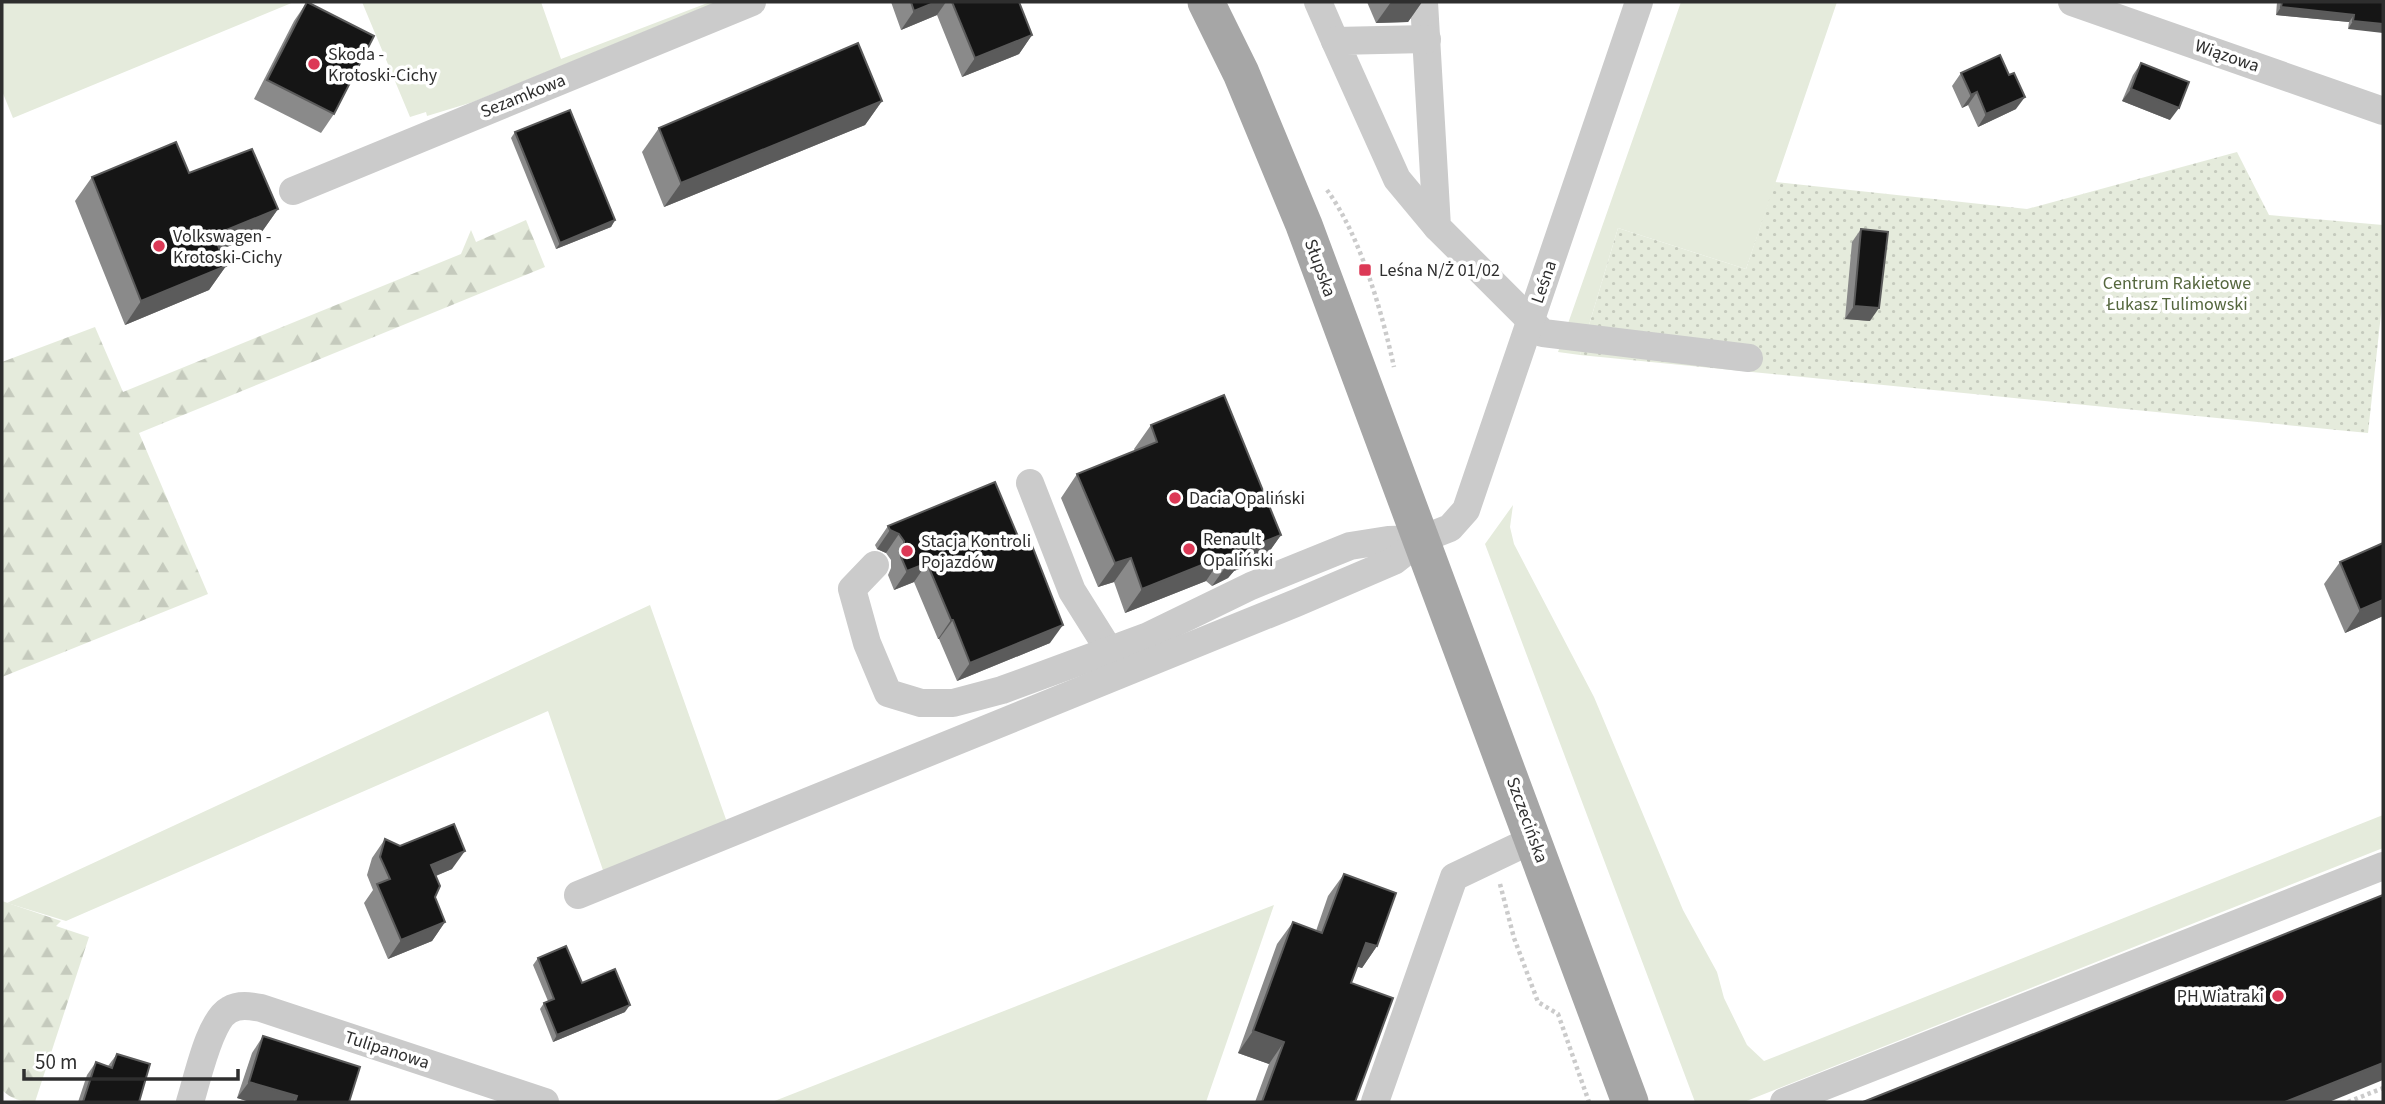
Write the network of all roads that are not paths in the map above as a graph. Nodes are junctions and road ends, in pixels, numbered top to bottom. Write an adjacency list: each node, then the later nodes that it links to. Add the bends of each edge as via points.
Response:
1 (752, 2): 10 (street, Sezamkowa)
2 (1206, 2): 15 (main road, Słupska, via 1304,225)
3 (1318, 2): 8 (street)
4 (1424, 2): 7 (street)
5 (1639, 2): 12 (street, Leśna)
6 (2072, 2): 9 (street, Wiązowa)
7 (1427, 39): 8 (street); 11 (street)
8 (1335, 41): 11 (street, via 1397,178)
9 (2383, 111)
10 (293, 191)
11 (1437, 228): 12 (street)
12 (1530, 322): 13 (street, via 1543,333); 15 (street, Leśna, via 1466,510 1450,528)
13 (1749, 358)
14 (1030, 483): 17 (street, via 1072,591)
15 (1422, 539): 17 (street, via 1350,546); 18 (main road, Szczecińska); 20 (street, via 1394,561 1332,588)
16 (875, 565): 17 (street, via 852,589 888,693 921,703 953,703)
17 (1109, 650)
18 (1534, 839): 23 (street, via 1454,877); 24 (main road, Szczecińska)
19 (2383, 866): 25 (street)
20 (578, 895)
21 (190, 1102): 22 (street, Tulipanowa, via 218,1021 228,1010 245,1006)
22 (545, 1102)
23 (1375, 1102)
24 (1630, 1102)
25 (1784, 1102)

